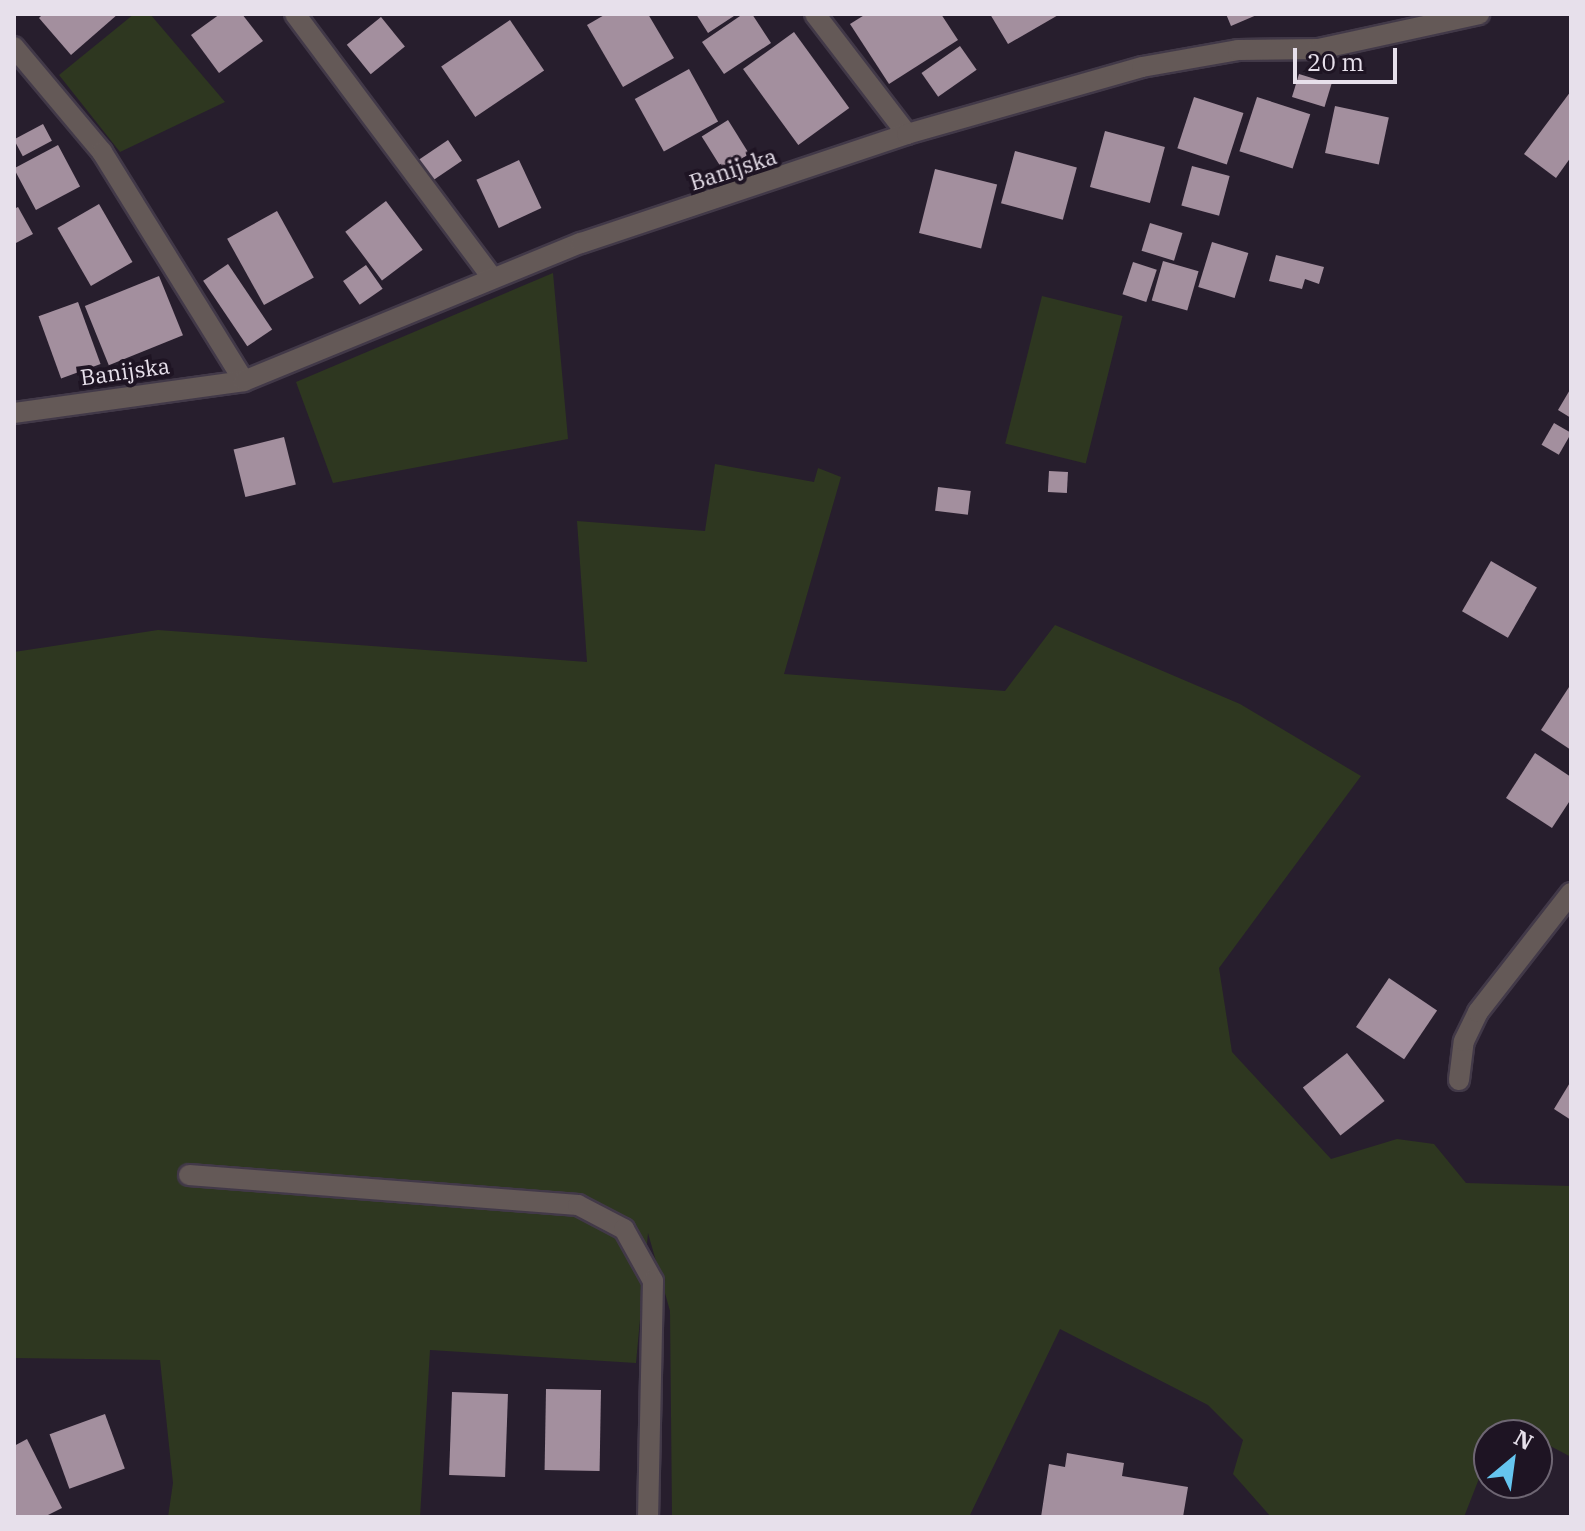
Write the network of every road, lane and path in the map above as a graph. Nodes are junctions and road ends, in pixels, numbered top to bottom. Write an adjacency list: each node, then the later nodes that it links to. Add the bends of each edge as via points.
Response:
1 (295, 14): 6 (street)
2 (815, 14): 5 (street)
3 (1479, 14): 5 (street, Banijska, via 1319,49 1188,57)
4 (14, 47): 7 (street, via 102,152)
5 (907, 134): 6 (street, Banijska)
6 (492, 277): 7 (street, Banijska)
7 (244, 381): 8 (street, Banijska)
8 (14, 413)
9 (1571, 893): 10 (street, via 1478,1012 1464,1041)
10 (1459, 1080)
11 (189, 1175): 12 (street, via 578,1205 624,1229 653,1281)
12 (648, 1517)

